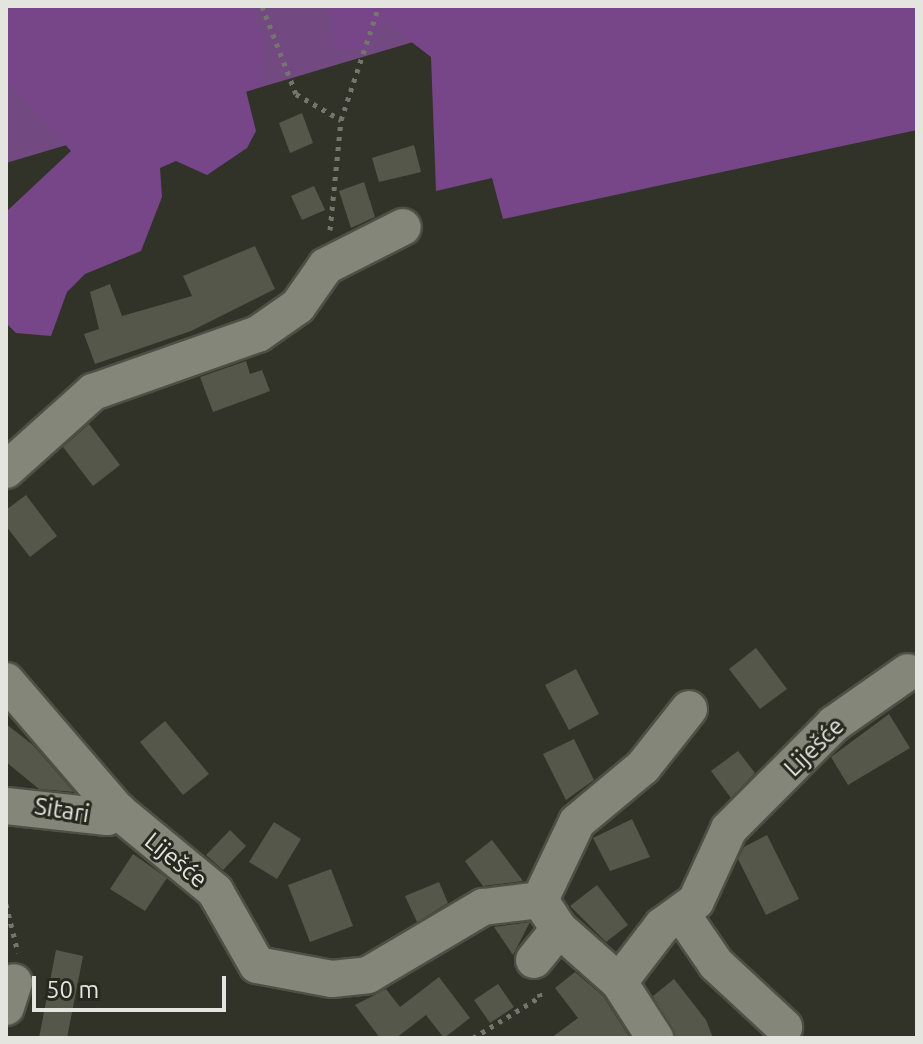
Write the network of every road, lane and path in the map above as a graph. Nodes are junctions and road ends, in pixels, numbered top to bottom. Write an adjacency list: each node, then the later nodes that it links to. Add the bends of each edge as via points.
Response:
1 (262, 6): 3 (path, via 296,94)
2 (379, 6): 3 (path)
3 (341, 120): 5 (path)
4 (403, 227): 5 (street)
5 (326, 266): 6 (street, via 298,306 258,334 93,392)
6 (6, 470)
7 (908, 672): 13 (street, Liješće, via 834,724 729,829 716,845 707,887)
8 (6, 681): 11 (street, Liješće)
9 (689, 709): 14 (street, via 643,767 577,822)
10 (6, 806): 11 (street, Sitari, via 107,817)
11 (118, 811): 14 (street, Liješće, via 215,891 257,965 289,973 368,975 483,907 513,897)
12 (6, 904): 17 (path, via 18,954)
13 (681, 913): 16 (street, Liješće); 18 (street, via 716,964)
14 (549, 914): 15 (street); 16 (street)
15 (534, 960): 19 (path, via 540,997)
16 (619, 982): 20 (street)
17 (10, 994)
18 (784, 1027)
19 (473, 1038)
20 (655, 1038)

